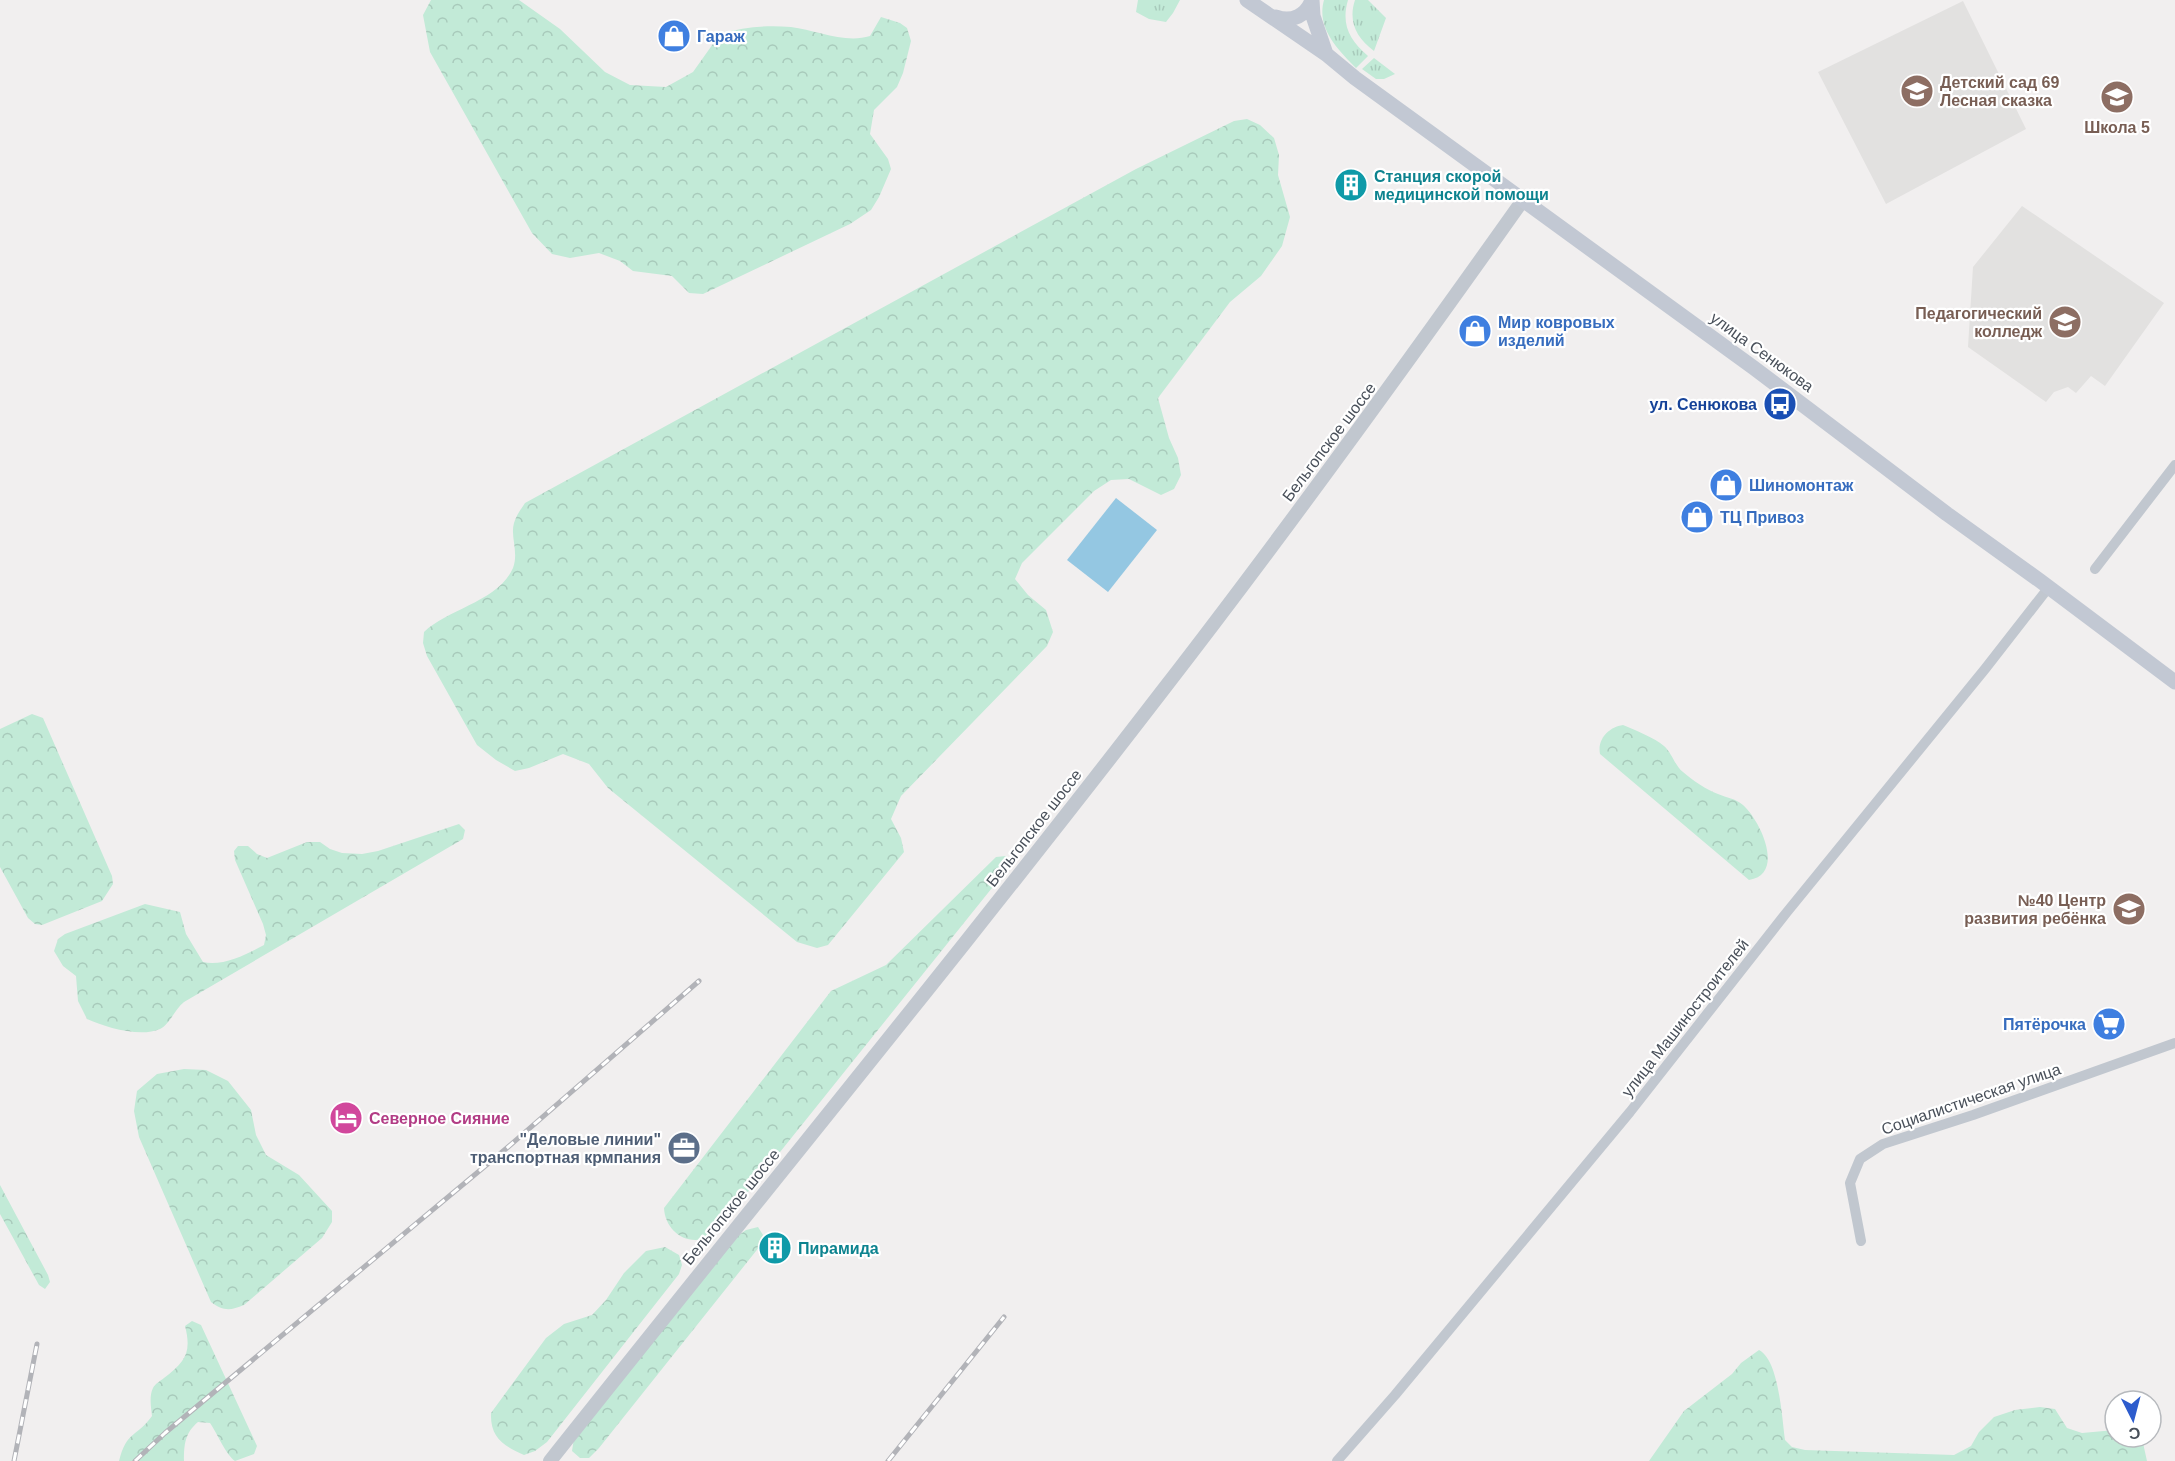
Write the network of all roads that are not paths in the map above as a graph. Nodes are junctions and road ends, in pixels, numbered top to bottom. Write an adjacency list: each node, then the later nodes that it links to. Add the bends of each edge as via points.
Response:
1 (1246, 0): 4 (main road, улица Сенюкова)
2 (1261, 0): 4 (main road, улица Сенюкова)
3 (1312, 0): 4 (main road, via 1298,17 1290,20); 5 (main road, via 1313,16)
4 (1273, 16): 5 (main road, улица Сенюкова)
5 (1326, 54): 6 (main road, улица Сенюкова)
6 (1523, 200): 9 (main road, улица Сенюкова); 13 (street, Бельгопское шоссе, via 1358,432 1164,689)
7 (2175, 465): 8 (street)
8 (2095, 569)
9 (2049, 587): 10 (main road, улица Сенюкова); 14 (street, улица Машиностроителей, via 1622,1121)
10 (2175, 682)
11 (2175, 1043): 12 (street, Социалистическая улица, via 1883,1144 1860,1159 1850,1183)
12 (1861, 1241)
13 (550, 1461)
14 (1337, 1461)

